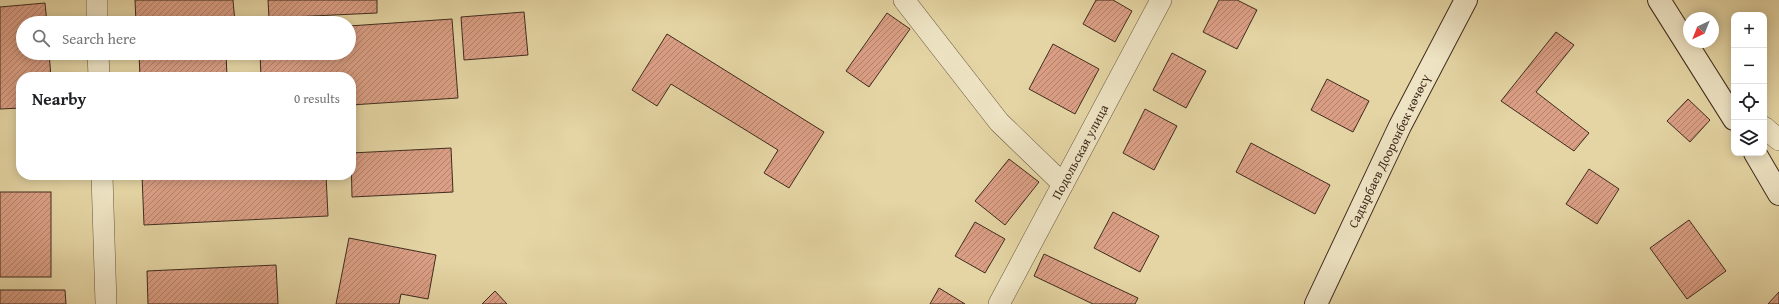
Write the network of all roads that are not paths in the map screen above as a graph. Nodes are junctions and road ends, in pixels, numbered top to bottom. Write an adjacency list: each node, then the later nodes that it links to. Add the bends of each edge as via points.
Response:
1 (97, 0): 6 (street)
2 (904, 0): 16 (street, via 999,122)
3 (1161, 0): 16 (street, Подольская улица)
4 (1466, 0): 20 (main road, Садырбаев Дооронбек көчөсү, via 1400,126)
5 (1659, 0): 9 (main road)
6 (97, 16)
7 (98, 60): 8 (street)
8 (99, 72)
9 (1707, 74): 10 (street); 11 (main road)
10 (1731, 96)
11 (1731, 114)
12 (1767, 130): 13 (street)
13 (1779, 140)
14 (1757, 156): 17 (main road)
15 (102, 180): 18 (street)
16 (1062, 184): 19 (street, Подольская улица)
17 (1779, 194)
18 (106, 304)
19 (999, 304)
20 (1316, 304)

